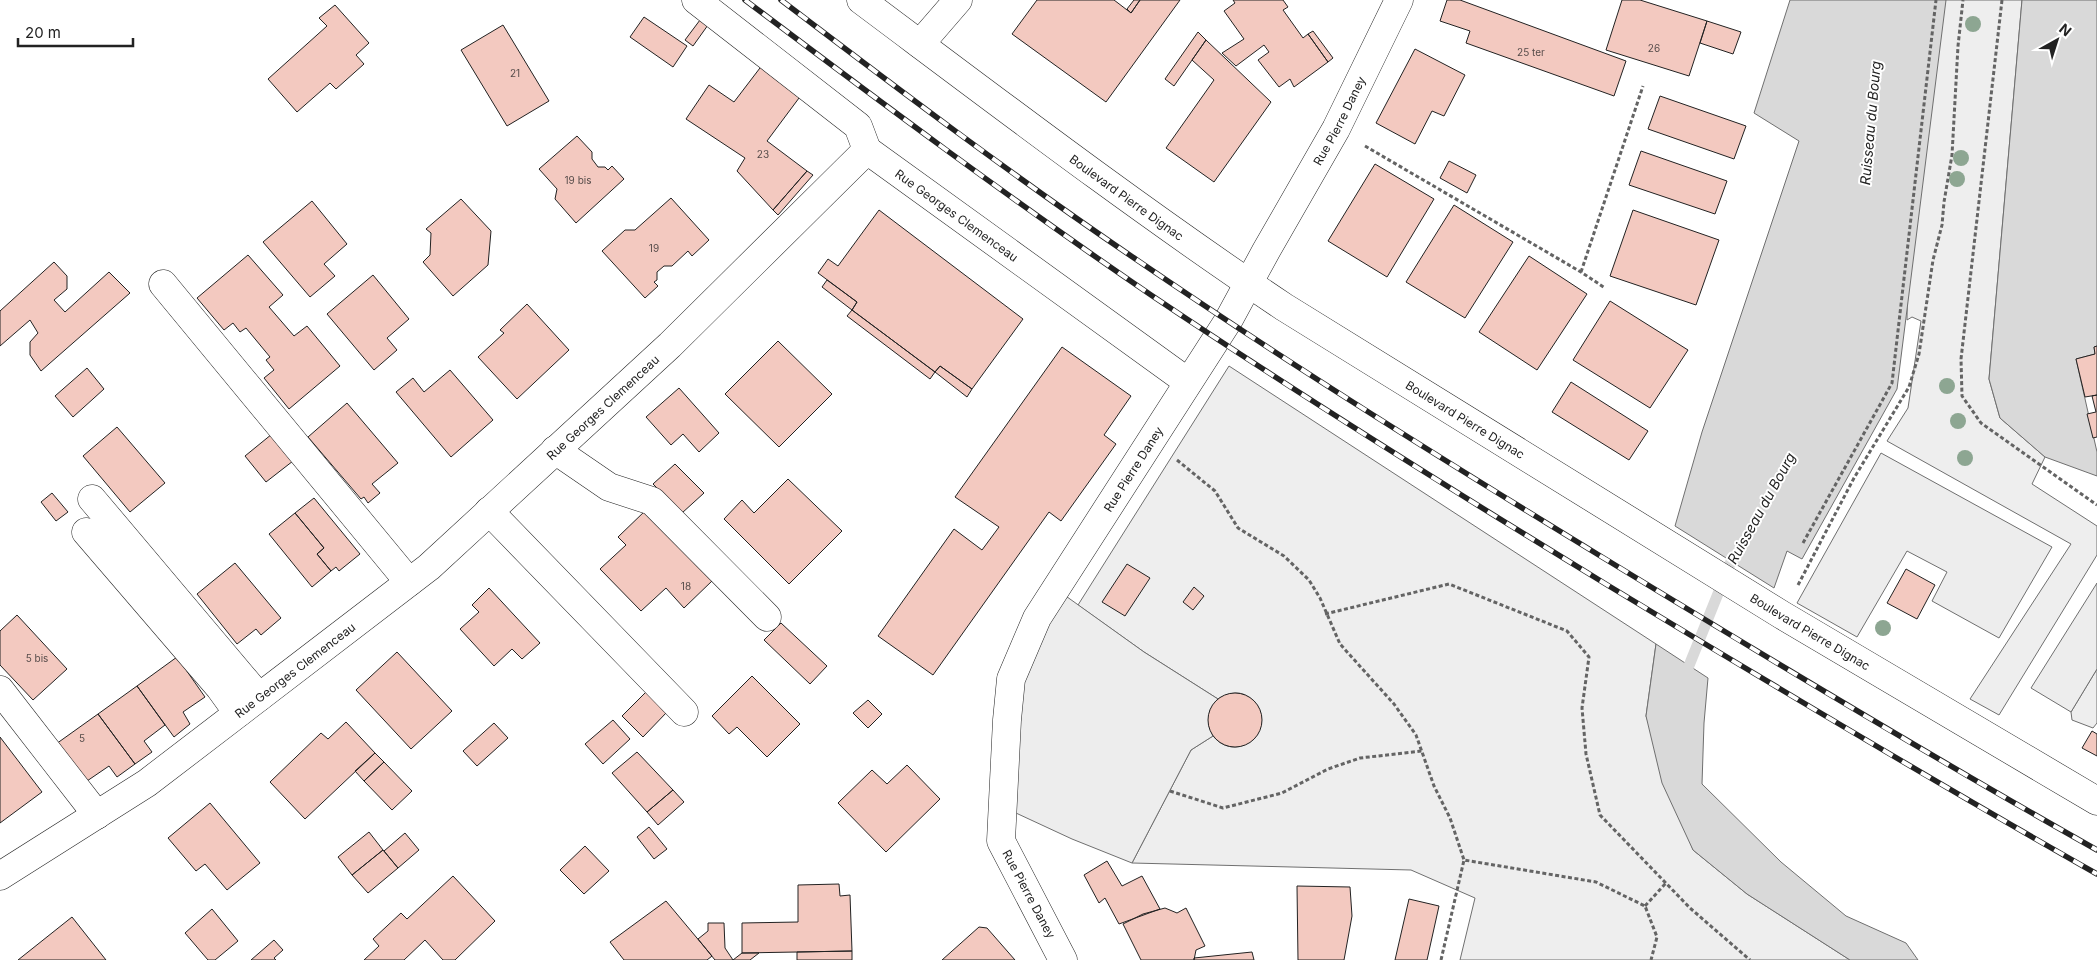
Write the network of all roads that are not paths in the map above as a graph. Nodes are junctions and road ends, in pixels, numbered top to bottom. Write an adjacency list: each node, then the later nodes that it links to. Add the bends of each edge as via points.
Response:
1 (696, 0): 6 (street, via 858,126)
2 (861, 0): 5 (street, Boulevard Pierre Dignac)
3 (958, 0): 5 (street)
4 (1399, 0): 7 (street, Rue Pierre Daney, via 1336,129)
5 (920, 44): 7 (street, Boulevard Pierre Dignac, via 1076,161)
6 (866, 150): 9 (street, Rue Georges Clemenceau); 10 (street, Rue Georges Clemenceau, via 670,345)
7 (1249, 283): 9 (street, Rue Pierre Daney); 19 (street, Boulevard Pierre Dignac, via 1678,552)
8 (163, 284): 14 (street)
9 (1188, 382): 22 (street, Rue Pierre Daney, via 1037,618 1012,679 1001,841)
10 (555, 450): 12 (street, Rue Georges Clemenceau); 15 (street, via 610,488 652,501)
11 (92, 499): 17 (street)
12 (489, 511): 14 (street, Rue Georges Clemenceau); 18 (street)
13 (86, 532): 17 (street, via 220,688)
14 (410, 582): 17 (street, Rue Georges Clemenceau)
15 (767, 617)
16 (0, 690): 20 (street)
17 (248, 705): 20 (street, Rue Georges Clemenceau, via 147,783)
18 (684, 712)
19 (2097, 801)
20 (97, 815): 21 (street, Rue Georges Clemenceau)
21 (0, 876)
22 (1063, 960)

